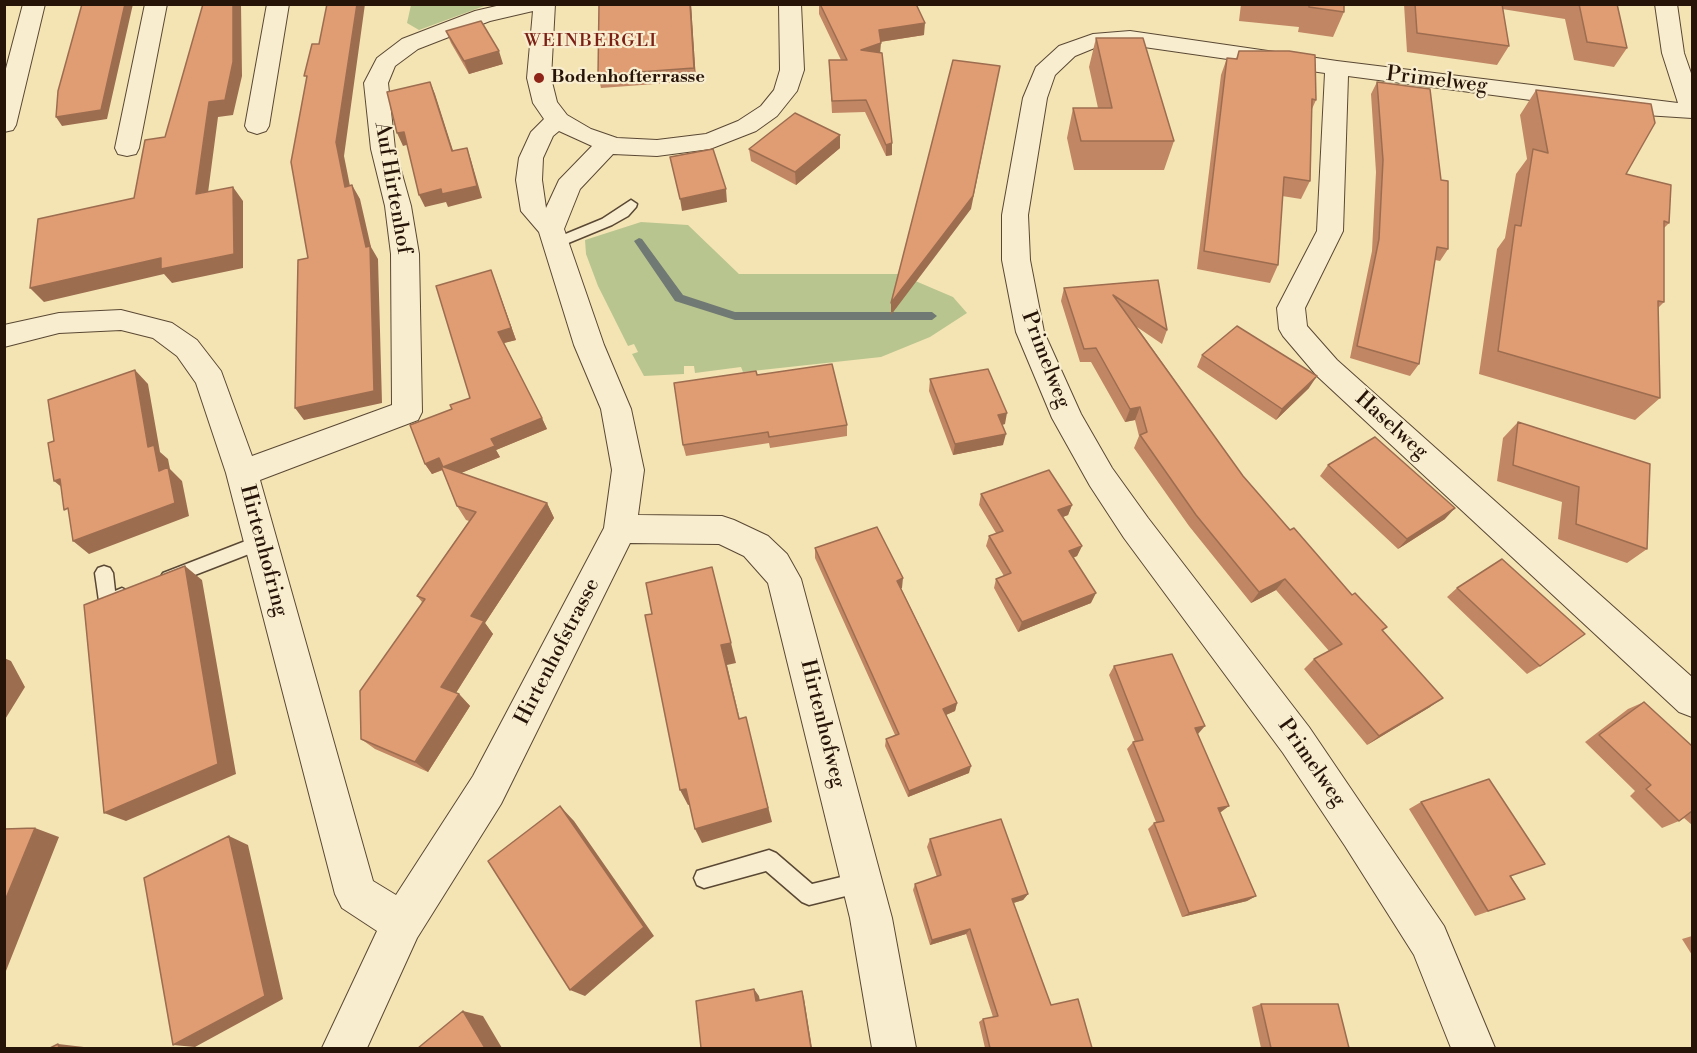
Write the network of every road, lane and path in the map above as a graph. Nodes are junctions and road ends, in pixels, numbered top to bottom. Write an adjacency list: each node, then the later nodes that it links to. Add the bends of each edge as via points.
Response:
1 (33, 4): 11 (street)
2 (156, 4): 14 (street)
3 (278, 4): 12 (street)
4 (537, 4): 18 (street, Auf Hirtenhof, via 483,16 410,44 385,63 376,82 383,149 405,254 407,412)
5 (544, 4): 10 (street, via 539,78 545,103)
6 (790, 4): 13 (street, via 792,70 785,91 769,111 747,126 710,141 657,148)
7 (1666, 4): 9 (street, via 1673,51)
8 (1337, 68): 9 (street, Primelweg, via 1645,108); 22 (street, Haselweg, via 1330,231 1291,308 1293,329 1327,368); 28 (street, Primelweg, via 1130,38 1093,41 1067,51 1044,72 1035,98 1015,215 1016,260 1030,332 1067,418 1101,477 1290,731 1353,823 1429,941)
9 (1692, 109)
10 (558, 120): 13 (street); 16 (street, Hirtenhofstrasse, via 543,132 531,158 528,180 534,211)
11 (4, 125)
12 (258, 126)
13 (608, 144): 16 (street, via 568,186)
14 (127, 148)
15 (632, 204): 16 (lane, via 607,222)
16 (553, 236): 19 (street, Hirtenhofstrasse, via 589,345 616,408 628,470)
17 (4, 336): 18 (street, Hirtenhofring, via 69,322 121,320 162,330 187,348 210,379)
18 (242, 473): 20 (street, Hirtenhofring)
19 (620, 529): 24 (street, Hirtenhofweg, via 722,530 756,546 775,564 784,579); 25 (street, Hirtenhofstrasse, via 487,790)
20 (261, 542): 21 (lane, via 108,602); 25 (street, Hirtenhofring, via 356,894)
21 (104, 573)
22 (1692, 700)
23 (704, 878): 24 (lane, via 769,860 809,896)
24 (862, 882): 27 (street, Hirtenhofweg)
25 (402, 923): 26 (street, Hirtenhofstrasse)
26 (344, 1048)
27 (894, 1048)
28 (1473, 1048)

